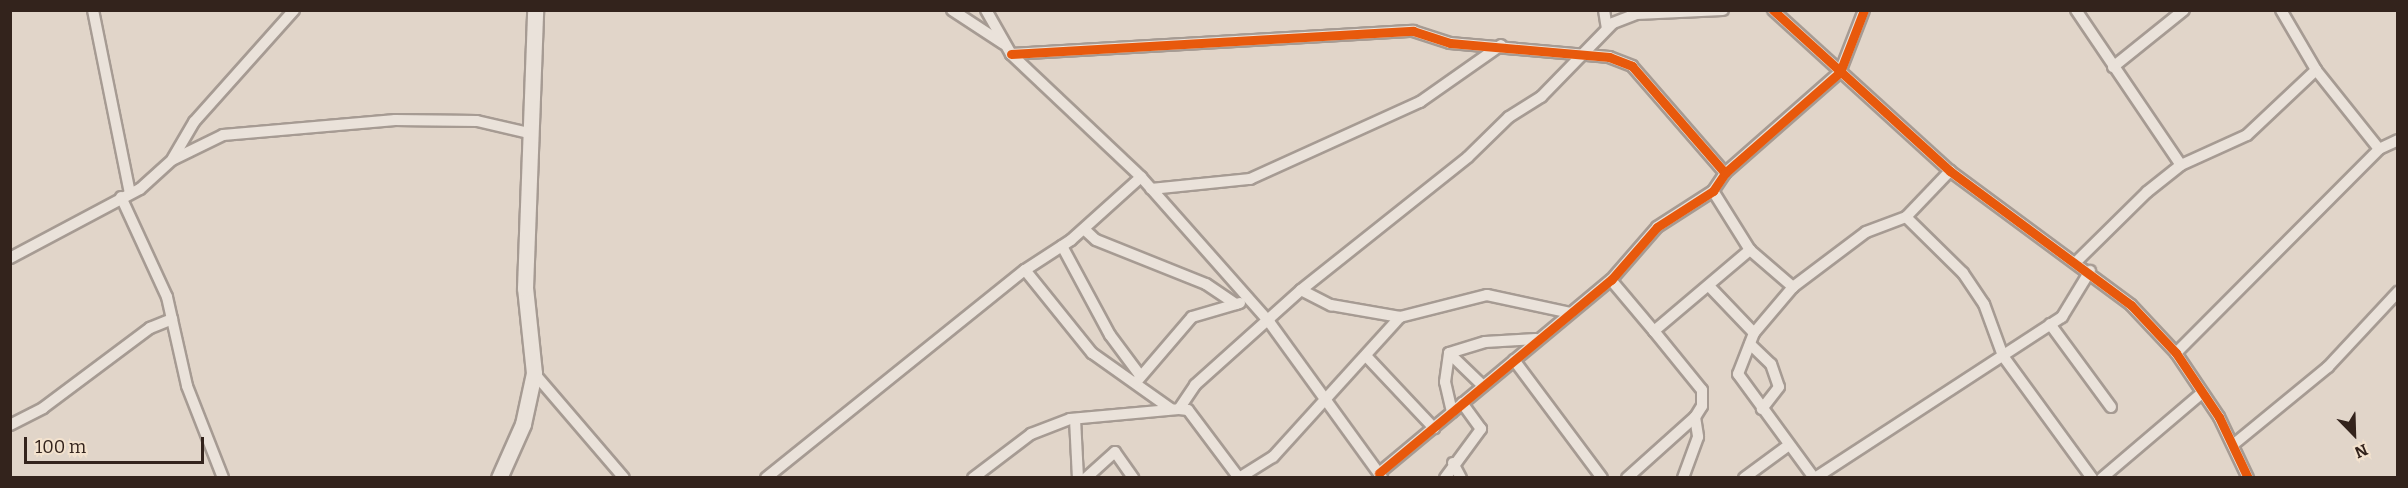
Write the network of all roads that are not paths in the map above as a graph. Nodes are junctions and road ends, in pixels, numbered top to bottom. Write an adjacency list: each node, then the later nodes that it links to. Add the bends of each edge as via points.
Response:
1 (93, 10): 30 (street)
2 (294, 10): 23 (street, via 194,122)
3 (535, 10): 20 (street)
4 (952, 10): 15 (street)
5 (986, 10): 15 (street)
6 (1604, 10): 13 (street)
7 (1723, 10): 13 (street, via 1636,14)
8 (1773, 10): 19 (street)
9 (1864, 10): 19 (street)
10 (2076, 10): 17 (street)
11 (2184, 10): 17 (street)
12 (2280, 10): 18 (street)
13 (1607, 28): 16 (street)
14 (1501, 45): 15 (street, via 1450,43 1413,31); 16 (street); 28 (street, via 1420,102 1250,179)
15 (1009, 50): 27 (street)
16 (1580, 54): 26 (street, via 1632,66); 42 (street, via 1541,97 1509,117 1468,158)
17 (2114, 66): 24 (street)
18 (2316, 70): 22 (street); 24 (street, via 2247,135)
19 (1840, 72): 25 (street); 26 (street)
20 (533, 134): 23 (street, via 465,121 266,127 223,135); 59 (street, via 525,288)
21 (2397, 140): 22 (street)
22 (2379, 149): 54 (street)
23 (172, 160): 30 (street)
24 (2181, 165): 36 (street)
25 (1950, 171): 31 (street); 36 (street)
26 (1725, 174): 29 (street)
27 (1141, 177): 28 (street); 32 (street)
28 (1151, 189): 44 (street)
29 (1713, 191): 34 (street); 39 (street, via 1657,227)
30 (125, 195): 35 (street); 48 (street)
31 (1906, 217): 41 (street, via 1866,232); 56 (street, via 1963,273 1984,304)
32 (1083, 229): 33 (street); 45 (street, via 1096,240 1206,284)
33 (1062, 246): 37 (street); 60 (street)
34 (1750, 250): 40 (street); 41 (street)
35 (10, 258)
36 (2077, 261): 38 (street)
37 (1025, 270): 60 (street, via 1085,346); 81 (street)
38 (2090, 271): 50 (street, via 2071,308); 54 (street)
39 (1611, 280): 46 (street); 51 (street)
40 (1709, 286): 51 (street); 52 (street)
41 (1793, 287): 52 (street)
42 (1301, 290): 47 (street, via 1331,305); 49 (street)
43 (2397, 292): 73 (street, via 2328,367)
44 (1249, 302): 45 (street); 49 (street)
45 (1236, 304): 60 (street, via 1192,316)
46 (1570, 313): 47 (street, via 1487,295); 53 (street)
47 (1400, 317): 57 (street)
48 (172, 319): 71 (street, via 150,328 43,408); 78 (street, via 187,386)
49 (1270, 323): 63 (street); 66 (street, via 1194,385)
50 (2050, 324): 56 (street); 65 (street)
51 (1654, 331): 69 (street, via 1702,390 1702,406)
52 (1752, 338): 67 (street, via 1738,374); 67 (street, via 1771,364 1779,387)
53 (1536, 339): 55 (street, via 1485,342); 58 (street)
54 (2176, 352): 62 (street)
55 (1449, 353): 61 (street); 68 (street, via 1445,382)
56 (2003, 356): 76 (street); 94 (street)
57 (1366, 357): 63 (street); 72 (street)
58 (1514, 360): 61 (street); 89 (street)
59 (534, 373): 79 (street, via 523,424); 80 (street)
60 (1138, 378): 66 (street)
61 (1483, 386): 64 (street)
62 (2202, 393): 73 (street); 95 (street)
63 (1328, 400): 77 (street); 86 (street, via 1273,457)
64 (1462, 403): 68 (street); 75 (street, via 1481,429)
65 (2111, 407)
66 (1175, 409): 70 (street); 86 (street, via 1188,410)
67 (1762, 409): 74 (street)
68 (1452, 412): 72 (street)
69 (1695, 417): 90 (street); 91 (street, via 1698,437)
70 (1075, 419): 82 (street, via 1031,434); 83 (street)
71 (10, 425)
72 (1434, 428): 77 (street)
73 (2234, 444): 96 (street)
74 (1789, 445): 92 (street); 93 (street)
75 (1453, 463): 87 (street); 88 (street)
76 (1831, 474): 93 (street)
77 (1380, 475)
78 (224, 477)
79 (499, 477)
80 (624, 477)
81 (766, 477)
82 (973, 477)
83 (1078, 477)
84 (1086, 477): 85 (street, via 1115,452)
85 (1134, 477)
86 (1239, 477)
87 (1445, 477)
88 (1461, 477)
89 (1602, 477)
90 (1627, 477)
91 (1683, 477)
92 (1744, 477)
93 (1815, 477)
94 (2092, 477)
95 (2102, 477)
96 (2248, 477)

